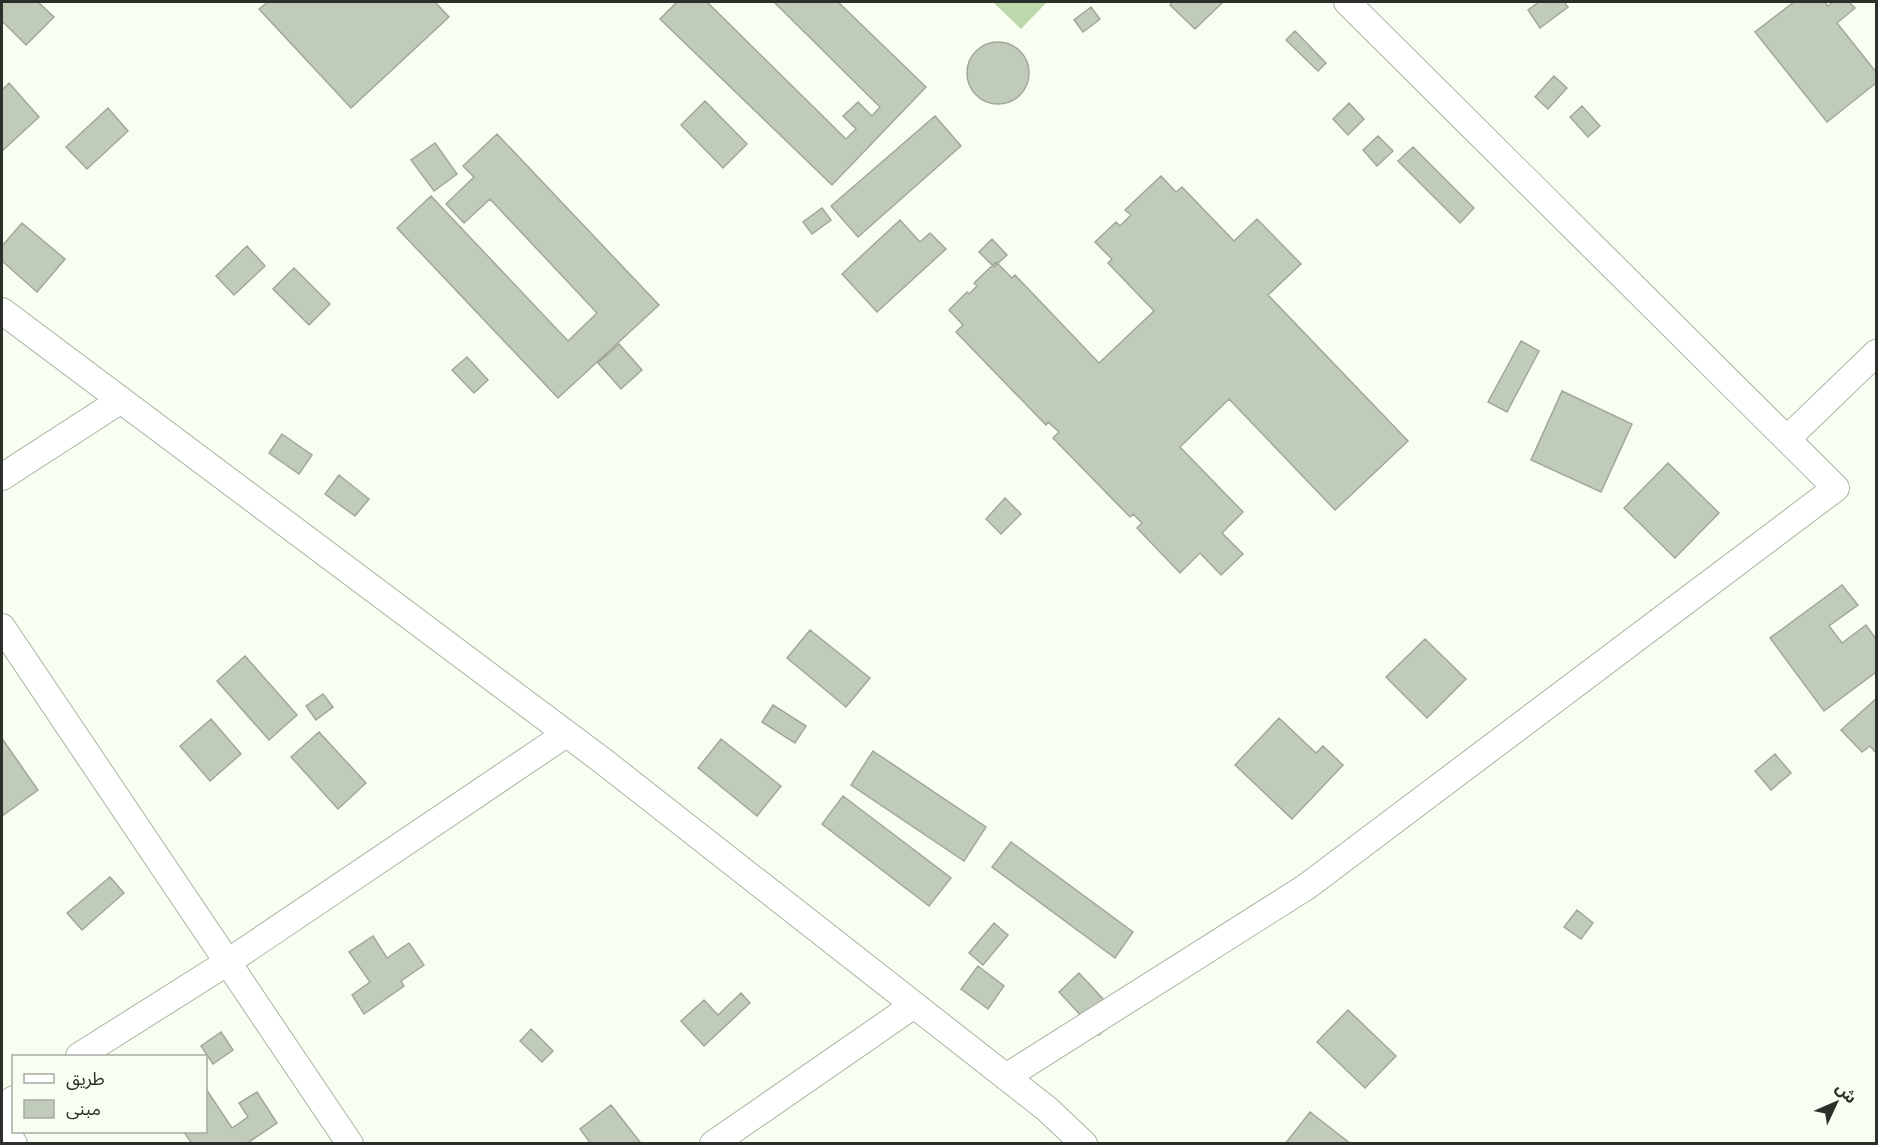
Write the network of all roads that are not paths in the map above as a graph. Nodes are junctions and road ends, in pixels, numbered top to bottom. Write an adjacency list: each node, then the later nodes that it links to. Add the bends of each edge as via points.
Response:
1 (1347, 2): 5 (street)
2 (2, 311): 4 (street)
3 (1876, 353): 5 (street)
4 (121, 400): 6 (street); 8 (street)
5 (1787, 439): 12 (street, via 1836,488 1306,887)
6 (2, 477)
7 (2, 627): 9 (street)
8 (566, 734): 9 (street); 10 (street)
9 (228, 962): 11 (street); 15 (street)
10 (914, 1005): 12 (street); 16 (street)
11 (81, 1055)
12 (1006, 1077): 17 (street)
13 (2, 1125): 14 (street)
14 (14, 1143)
15 (350, 1143)
16 (712, 1143)
17 (1084, 1143)

